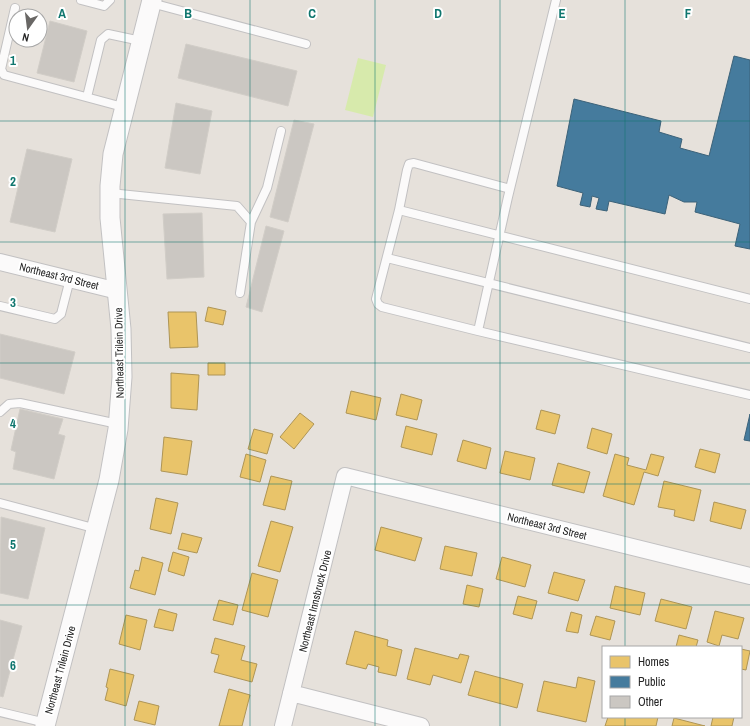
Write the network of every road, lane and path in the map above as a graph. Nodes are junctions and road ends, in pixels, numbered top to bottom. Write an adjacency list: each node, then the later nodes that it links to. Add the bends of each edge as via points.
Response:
1 (81, 0): 2 (lane, via 104,6)
2 (110, 0)
3 (556, 0): 11 (lane)
4 (151, 1): 6 (street, Northeast Trilein Drive); 7 (lane)
5 (8, 38): 8 (lane, via 1,69 4,75)
6 (141, 41): 8 (lane, via 108,34 101,40); 9 (street, Northeast Trilein Drive)
7 (306, 44)
8 (87, 97): 9 (lane)
9 (123, 107): 12 (street, Northeast Trilein Drive, via 112,154)
10 (281, 131): 14 (lane, via 267,188)
11 (510, 189): 13 (lane, via 414,163 410,164 407,170); 15 (lane)
12 (110, 192): 14 (lane, via 237,206); 20 (street, Northeast Trilein Drive, via 110,218)
13 (399, 210): 15 (lane); 16 (lane)
14 (251, 222): 21 (lane)
15 (499, 237): 19 (lane); 22 (lane)
16 (387, 258): 19 (lane); 24 (lane, via 376,299 378,304)
17 (0, 262): 18 (street, Northeast 3rd Street)
18 (70, 279): 20 (street, Northeast 3rd Street); 23 (lane, via 61,314 55,319)
19 (488, 283): 24 (lane); 25 (lane)
20 (118, 291): 28 (street, Northeast Trilein Drive, via 122,377)
21 (240, 293)
22 (750, 299)
23 (0, 306)
24 (478, 331): 26 (lane)
25 (750, 348)
26 (750, 395)
27 (0, 412): 28 (lane, via 9,404 20,403)
28 (119, 424): 31 (street, Northeast Trilein Drive)
29 (345, 476): 32 (street, Northeast 3rd Street); 33 (street, Northeast Innsbruck Drive)
30 (0, 503): 31 (lane)
31 (97, 528): 35 (street, Northeast Trilein Drive)
32 (750, 576)
33 (292, 693): 36 (street, Northeast Innsbruck Drive); 37 (street)
34 (0, 712): 35 (lane)
35 (46, 724)
36 (283, 726)
37 (421, 726)

